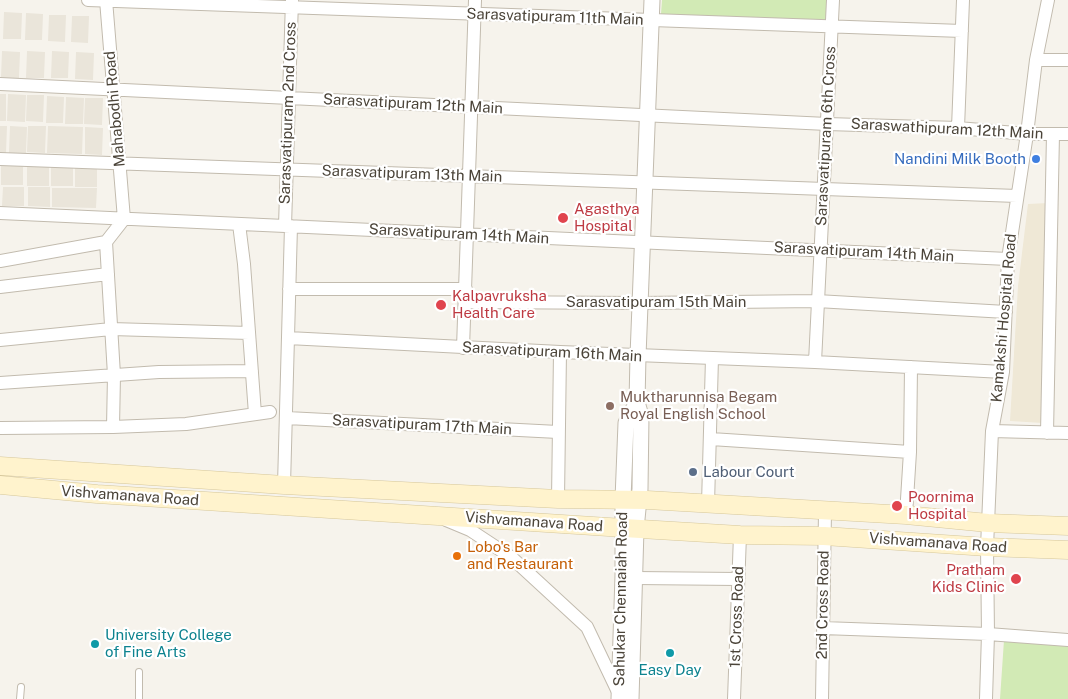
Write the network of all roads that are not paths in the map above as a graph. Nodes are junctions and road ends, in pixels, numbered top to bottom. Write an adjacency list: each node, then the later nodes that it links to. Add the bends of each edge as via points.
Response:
1 (88, 0): 2 (street, Sarasvatipuram 11th Main)
2 (106, 0): 8 (street, Sarasvatipuram 11th Main); 17 (street, Mahabodhi Road)
3 (475, 0): 10 (street)
4 (652, 0): 11 (street)
5 (833, 0): 12 (street, Sarasvatipuram 6th Cross)
6 (963, 0): 13 (street)
7 (1048, 0): 14 (street, Kamakshi Hospital Road)
8 (292, 3): 9 (street, Sarasvatipuram 11th Main); 18 (street, Sarasvatipuram 2nd Cross)
9 (386, 5): 10 (street, Sarasvatipuram 11th Main)
10 (475, 14): 11 (street, Sarasvatipuram 11th Main); 19 (street)
11 (651, 21): 12 (street, Sarasvatipuram 11th Main); 20 (street)
12 (832, 28): 13 (street, Sarasvatipuram 11th Main); 21 (street, Sarasvatipuram 6th Cross)
13 (962, 31): 22 (street)
14 (1036, 60): 15 (street); 23 (street, Kamakshi Hospital Road)
15 (1068, 60)
16 (0, 84): 17 (street, Sarasvatipuram 12th Main)
17 (113, 90): 18 (street, Sarasvatipuram 12th Main); 27 (street, Mahabodhi Road)
18 (289, 98): 19 (street, Sarasvatipuram 12th Main); 28 (street, Sarasvatipuram 2nd Cross)
19 (472, 107): 20 (street, Sarasvatipuram 12th Main); 29 (street)
20 (647, 115): 21 (street, Sarasvatipuram 12th Main); 30 (street)
21 (827, 124): 22 (street, Saraswathipuram 12th Main); 31 (street, Sarasvatipuram 6th Cross)
22 (958, 128): 23 (street, Saraswathipuram 12th Main)
23 (1027, 134): 24 (street, Saraswathipuram 12th Main); 32 (street, Kamakshi Hospital Road)
24 (1053, 134): 25 (street, Saraswathipuram 12th Main); 72 (street)
25 (1068, 134)
26 (0, 159): 27 (street, Sarasvatipuram 13th Main)
27 (120, 164): 28 (street, Sarasvatipuram 13th Main); 34 (street, Mahabodhi Road)
28 (287, 169): 29 (street, Sarasvatipuram 13th Main); 36 (street, Sarasvatipuram 2nd Cross)
29 (469, 176): 30 (street, Sarasvatipuram 13th Main); 37 (street)
30 (644, 182): 31 (street, Sarasvatipuram 13th Main); 39 (street)
31 (824, 188): 32 (street, Sarasvatipuram 13th Main); 40 (street, Sarasvatipuram 6th Cross)
32 (1017, 196): 41 (street, Kamakshi Hospital Road)
33 (0, 213): 34 (street, Sarasvatipuram 14th Main)
34 (124, 219): 35 (street, Sarasvatipuram 14th Main); 38 (street)
35 (239, 224): 36 (street, Sarasvatipuram 14th Main); 52 (street)
36 (288, 226): 37 (street, Sarasvatipuram 14th Main); 45 (street, Sarasvatipuram 2nd Cross)
37 (467, 234): 39 (street, Sarasvatipuram 14th Main); 46 (street)
38 (106, 242): 42 (street); 43 (street)
39 (642, 242): 40 (street, Sarasvatipuram 14th Main); 49 (street)
40 (821, 250): 41 (street, Sarasvatipuram 14th Main); 47 (street, Sarasvatipuram 6th Cross)
41 (1008, 259): 50 (street, Kamakshi Hospital Road)
42 (0, 261)
43 (108, 274): 44 (street); 51 (street)
44 (0, 287)
45 (289, 289): 46 (street); 53 (street, Sarasvatipuram 2nd Cross)
46 (466, 289): 48 (street)
47 (817, 301): 49 (street, Sarasvatipuram 15th Main); 50 (street, Sarasvatipuram 15th Main); 59 (street, Sarasvatipuram 6th Cross)
48 (465, 302): 49 (street, Sarasvatipuram 15th Main); 55 (street)
49 (640, 304): 57 (street)
50 (1006, 312): 62 (street, Kamakshi Hospital Road)
51 (111, 328): 52 (street); 54 (street); 63 (street)
52 (249, 333): 61 (street)
53 (288, 338): 55 (street, Sarasvatipuram 16th Main); 67 (street, Sarasvatipuram 2nd Cross)
54 (0, 340)
55 (463, 348): 56 (street, Sarasvatipuram 16th Main)
56 (560, 352): 57 (street, Sarasvatipuram 16th Main); 71 (street)
57 (638, 356): 58 (street, Sarasvatipuram 16th Main); 80 (street, Sahukar Chennaiah Road, via 637,402 626,423)
58 (712, 358): 59 (street, Sarasvatipuram 16th Main); 74 (street)
59 (815, 362): 60 (street, Sarasvatipuram 16th Main)
60 (911, 367): 62 (street, Sarasvatipuram 16th Main); 75 (street)
61 (252, 371): 63 (street); 66 (street)
62 (1003, 372): 70 (street, Kamakshi Hospital Road)
63 (114, 375): 64 (street); 68 (street)
64 (0, 383)
65 (270, 412): 66 (street)
66 (255, 414): 68 (street, via 186,424)
67 (287, 418): 71 (street, Sarasvatipuram 17th Main); 78 (street, Sarasvatipuram 2nd Cross)
68 (113, 427): 69 (street)
69 (0, 428)
70 (992, 431): 72 (street); 85 (street, Kamakshi Hospital Road)
71 (558, 432): 79 (street)
72 (1047, 433): 73 (street)
73 (1068, 433)
74 (711, 439): 75 (street); 81 (street)
75 (910, 452): 83 (street)
76 (0, 466): 78 (main road, Vishvamanava Road)
77 (0, 485): 84 (main road, Vishvamanava Road)
78 (284, 485): 79 (main road, Vishvamanava Road)
79 (558, 499): 80 (main road, Vishvamanava Road)
80 (631, 499): 81 (main road, Vishvamanava Road); 87 (street, Sahukar Chennaiah Road)
81 (708, 504): 82 (main road, Vishvamanava Road)
82 (825, 512): 83 (main road, Vishvamanava Road); 89 (street, 2nd Cross Road)
83 (906, 515): 85 (main road, Vishvamanava Road)
84 (437, 516): 87 (main road, Vishvamanava Road); 99 (street, via 470,530 511,557 587,627)
85 (988, 523): 86 (main road, Vishvamanava Road); 90 (street, Kamakshi Hospital Road)
86 (1068, 526)
87 (630, 528): 88 (main road, Vishvamanava Road); 92 (street, Sahukar Chennaiah Road); 99 (street, Sahukar Chennaiah Road)
88 (740, 534): 89 (main road, Vishvamanava Road); 93 (street, 1st Cross Road)
89 (824, 536): 90 (main road, Vishvamanava Road); 94 (street, 2nd Cross Road)
90 (987, 547): 91 (main road, Vishvamanava Road); 95 (street, Kamakshi Hospital Road)
91 (1068, 550)
92 (635, 578): 93 (street); 99 (street, Sahukar Chennaiah Road)
93 (738, 579): 102 (street, 1st Cross Road)
94 (823, 628): 95 (street); 103 (street, 2nd Cross Road)
95 (988, 634): 96 (street); 104 (street, Kamakshi Hospital Road)
96 (1068, 640)
97 (139, 672): 101 (lane)
98 (21, 687): 100 (lane)
99 (623, 697)
100 (20, 699)
101 (139, 699)
102 (734, 699)
103 (822, 699)
104 (986, 699)

